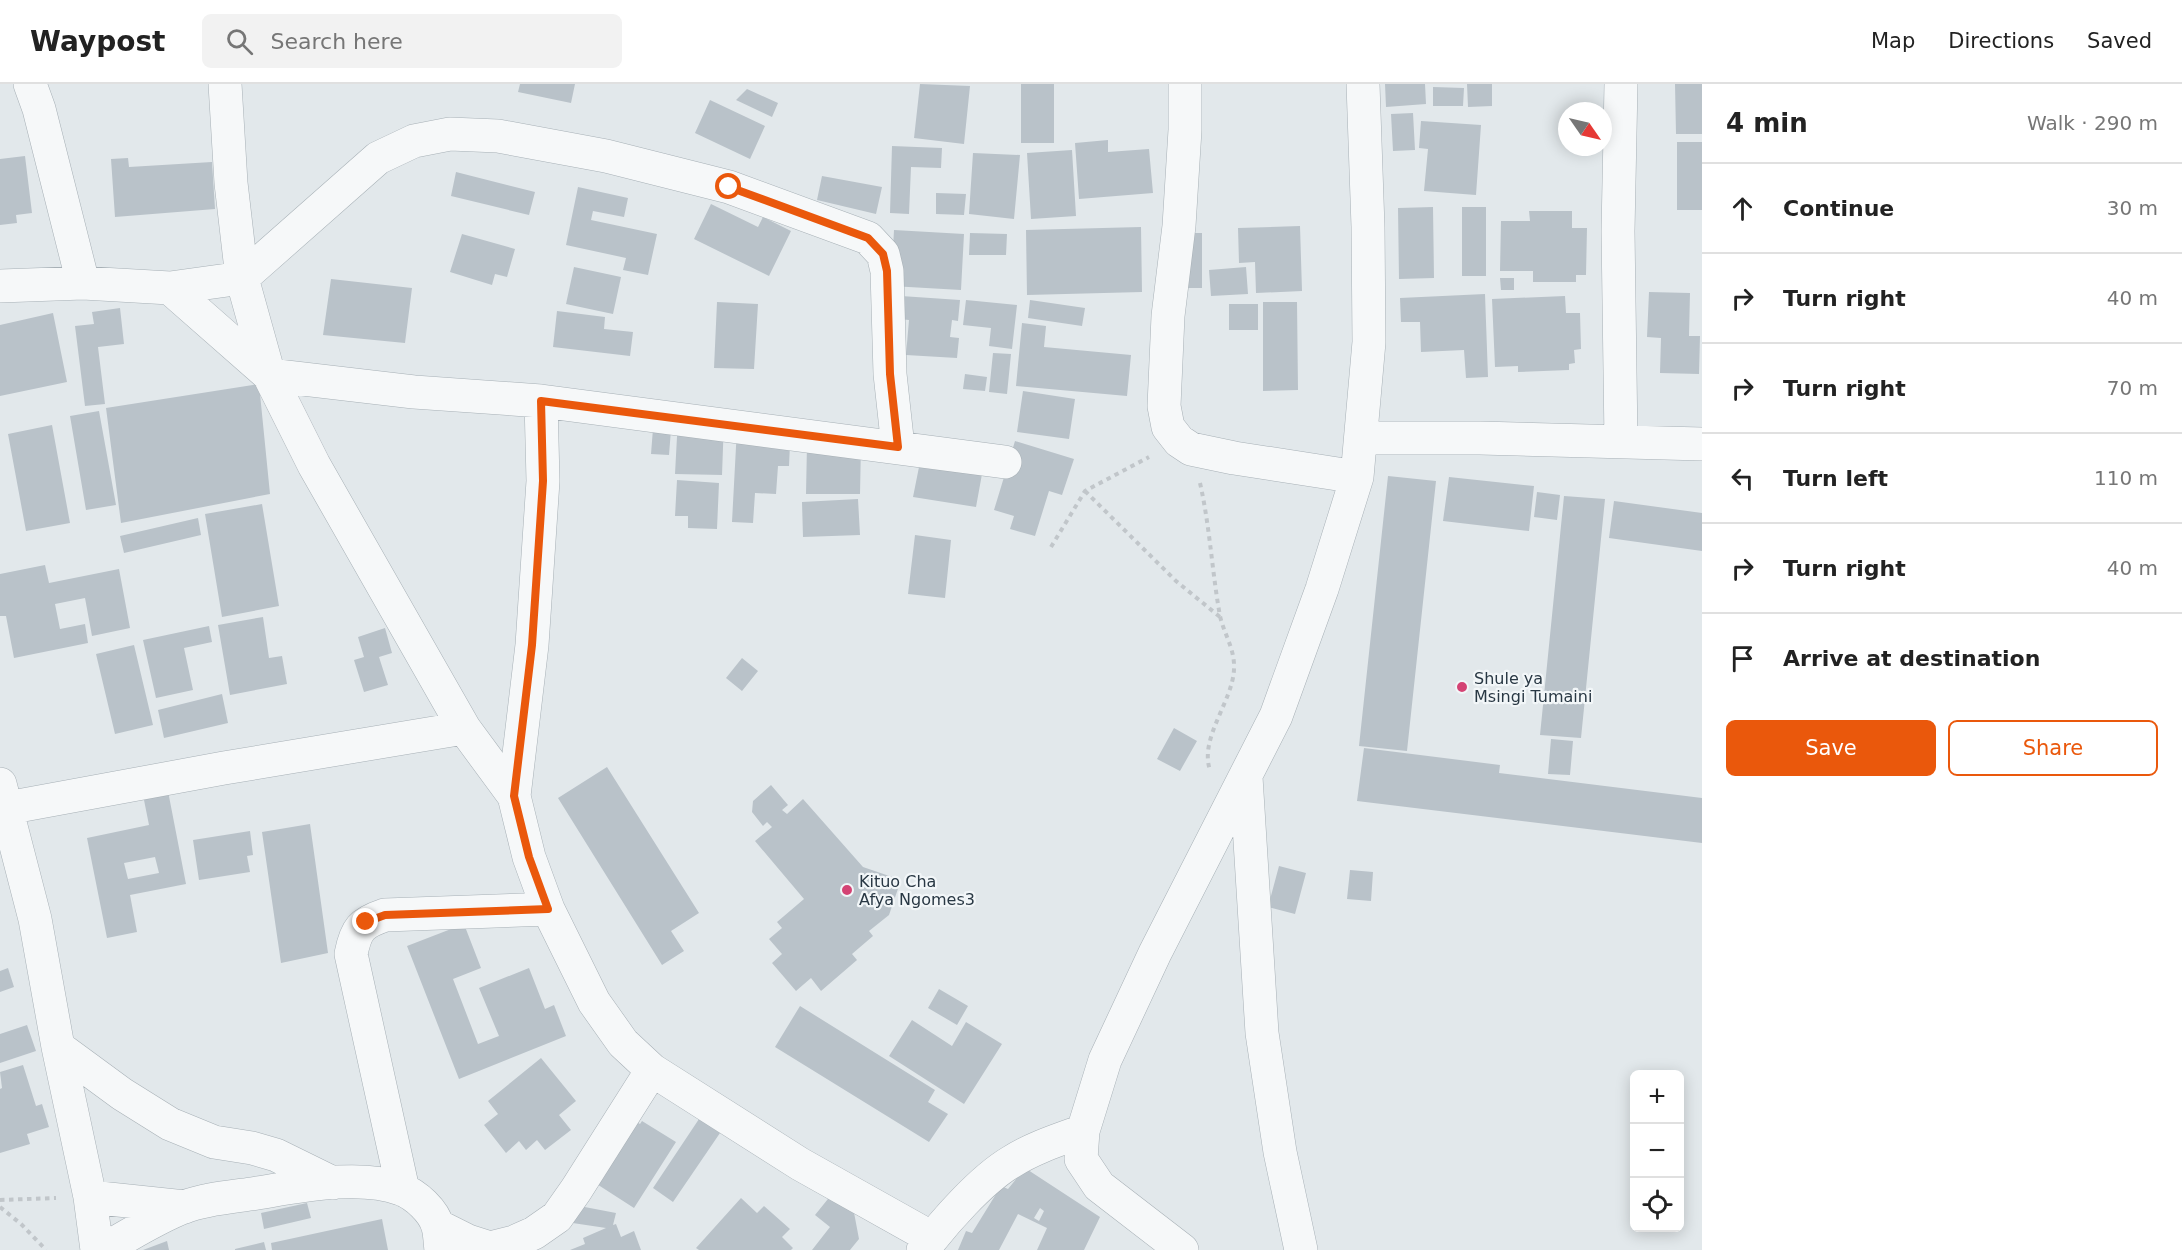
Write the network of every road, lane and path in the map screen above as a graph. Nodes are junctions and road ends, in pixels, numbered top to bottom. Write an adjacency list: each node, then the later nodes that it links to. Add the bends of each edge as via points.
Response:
1 (30, 84): 7 (street)
2 (225, 84): 6 (street)
3 (1185, 84): 15 (street, via 1179,226 1168,316 1164,406 1168,427)
4 (1363, 84): 12 (street, via 1369,342)
5 (1621, 84): 13 (street, via 1618,231)
6 (242, 278): 9 (street); 10 (street); 16 (street, via 378,158 414,141 450,134 498,136 606,156 729,187 868,238 883,254)
7 (83, 283): 8 (street); 9 (street)
8 (0, 286)
9 (170, 288): 10 (street)
10 (269, 375): 11 (street, via 414,392); 22 (street, via 314,465)
11 (541, 401): 16 (street); 25 (street, via 543,481 532,645)
12 (1361, 438): 13 (street); 18 (street)
13 (1622, 441): 14 (street)
14 (1702, 444)
15 (1185, 445): 18 (street, via 1234,458); 19 (path); 21 (path, via 1202,492)
16 (898, 447): 17 (street)
17 (1005, 462)
18 (1357, 477): 23 (street, via 1276,716)
19 (1085, 491): 20 (path); 21 (path, via 1176,581)
20 (1051, 547)
21 (1221, 618): 26 (path, via 1232,647 1234,669 1213,731 1208,763)
22 (464, 728): 24 (street, via 224,768); 25 (street)
23 (1246, 777): 26 (street); 43 (street, via 1262,1034 1280,1152)
24 (4, 796): 28 (street, via 35,920)
25 (514, 796): 27 (street, via 529,857)
26 (1226, 817): 30 (street, via 1105,1060)
27 (548, 909): 29 (street, via 594,1002 624,1043); 32 (street, via 385,915 366,922 354,936 351,954)
28 (58, 1047): 31 (street, via 170,1124 214,1142 276,1155); 33 (street)
29 (652, 1070): 37 (street, via 558,1216 534,1233 490,1248); 38 (street)
30 (1083, 1131): 38 (street, via 1010,1162 979,1187); 42 (street, via 1082,1158 1099,1186)
31 (333, 1183): 32 (street, via 376,1183); 36 (street)
32 (403, 1190): 37 (street, via 426,1206)
33 (90, 1197): 34 (path); 36 (street); 40 (street)
34 (0, 1200)
35 (0, 1207): 39 (path)
36 (185, 1207): 41 (street)
37 (439, 1238)
38 (928, 1244)
39 (46, 1250)
40 (97, 1250)
41 (103, 1250)
42 (1182, 1250)
43 (1301, 1250)

